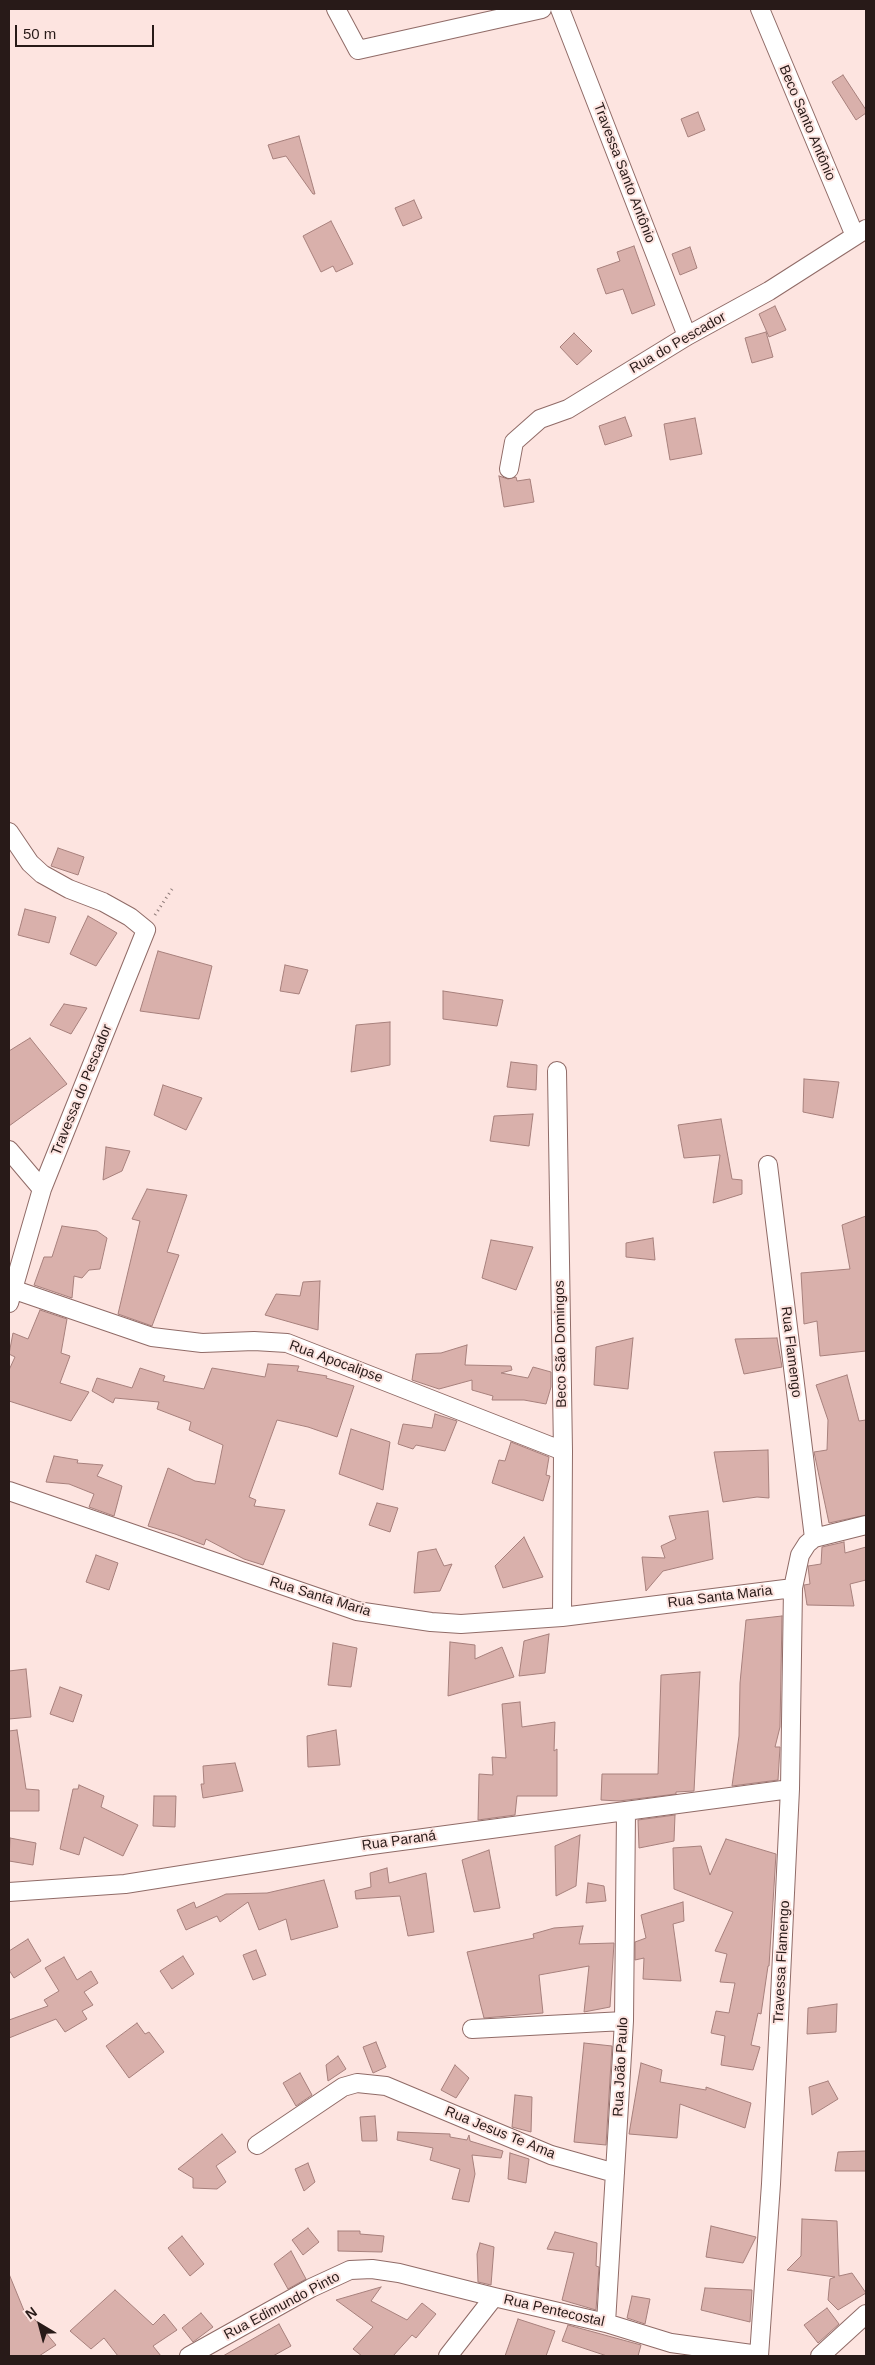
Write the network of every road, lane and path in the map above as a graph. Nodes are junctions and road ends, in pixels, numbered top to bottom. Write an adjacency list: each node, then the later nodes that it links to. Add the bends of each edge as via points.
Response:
1 (336, 9): 2 (street, via 358,50)
2 (542, 9)
3 (560, 9): 6 (street, Travessa Santo Antônio)
4 (760, 9): 5 (street, Beco Santo Antônio)
5 (860, 233): 6 (street, Rua do Pescador, via 769,291)
6 (687, 336): 7 (street, Rua do Pescador, via 568,409 540,419 514,442)
7 (509, 469)
8 (9, 832): 10 (street, via 30,863 42,874 103,902)
9 (174, 886): 10 (path)
10 (146, 930): 14 (street, Travessa do Pescador)
11 (557, 1071): 16 (street, Beco São Domingos)
12 (9, 1150): 14 (street)
13 (768, 1165): 19 (street, Rua Flamengo)
14 (42, 1189): 15 (street, Travessa do Pescador)
15 (10, 1294): 16 (street, Rua Apocalipse, via 152,1337 202,1343 287,1343)
16 (563, 1451): 21 (street, Beco São Domingos)
17 (9, 1491): 21 (street, Rua Santa Maria, via 357,1611 461,1624)
18 (866, 1525): 19 (street)
19 (814, 1538): 20 (street, Travessa Flamengo, via 803,1549 796,1566)
20 (793, 1588): 21 (street, Rua Santa Maria); 22 (street, Travessa Flamengo)
21 (562, 1617)
22 (790, 1789): 23 (street, Rua Paraná); 35 (street, Travessa Flamengo, via 771,2184)
23 (626, 1811): 24 (street, Rua Paraná, via 364,1846 125,1884); 25 (street, Rua João Paulo)
24 (9, 1892)
25 (624, 2022): 26 (street); 28 (street, Rua João Paulo)
26 (472, 2029)
27 (257, 2144): 28 (street, Rua Jesus Te Ama, via 343,2087 357,2083 386,2086 551,2155)
28 (615, 2173): 32 (street, Rua João Paulo)
29 (350, 2270): 30 (street, Rua Pentecostal, via 399,2272); 33 (street, Rua Edimundo Pinto)
30 (494, 2298): 32 (street, Rua Pentecostal); 34 (street)
31 (866, 2314): 36 (street)
32 (606, 2323): 35 (street, Rua Pentecostal, via 671,2343)
33 (188, 2356)
34 (448, 2356)
35 (759, 2356)
36 (820, 2356)

